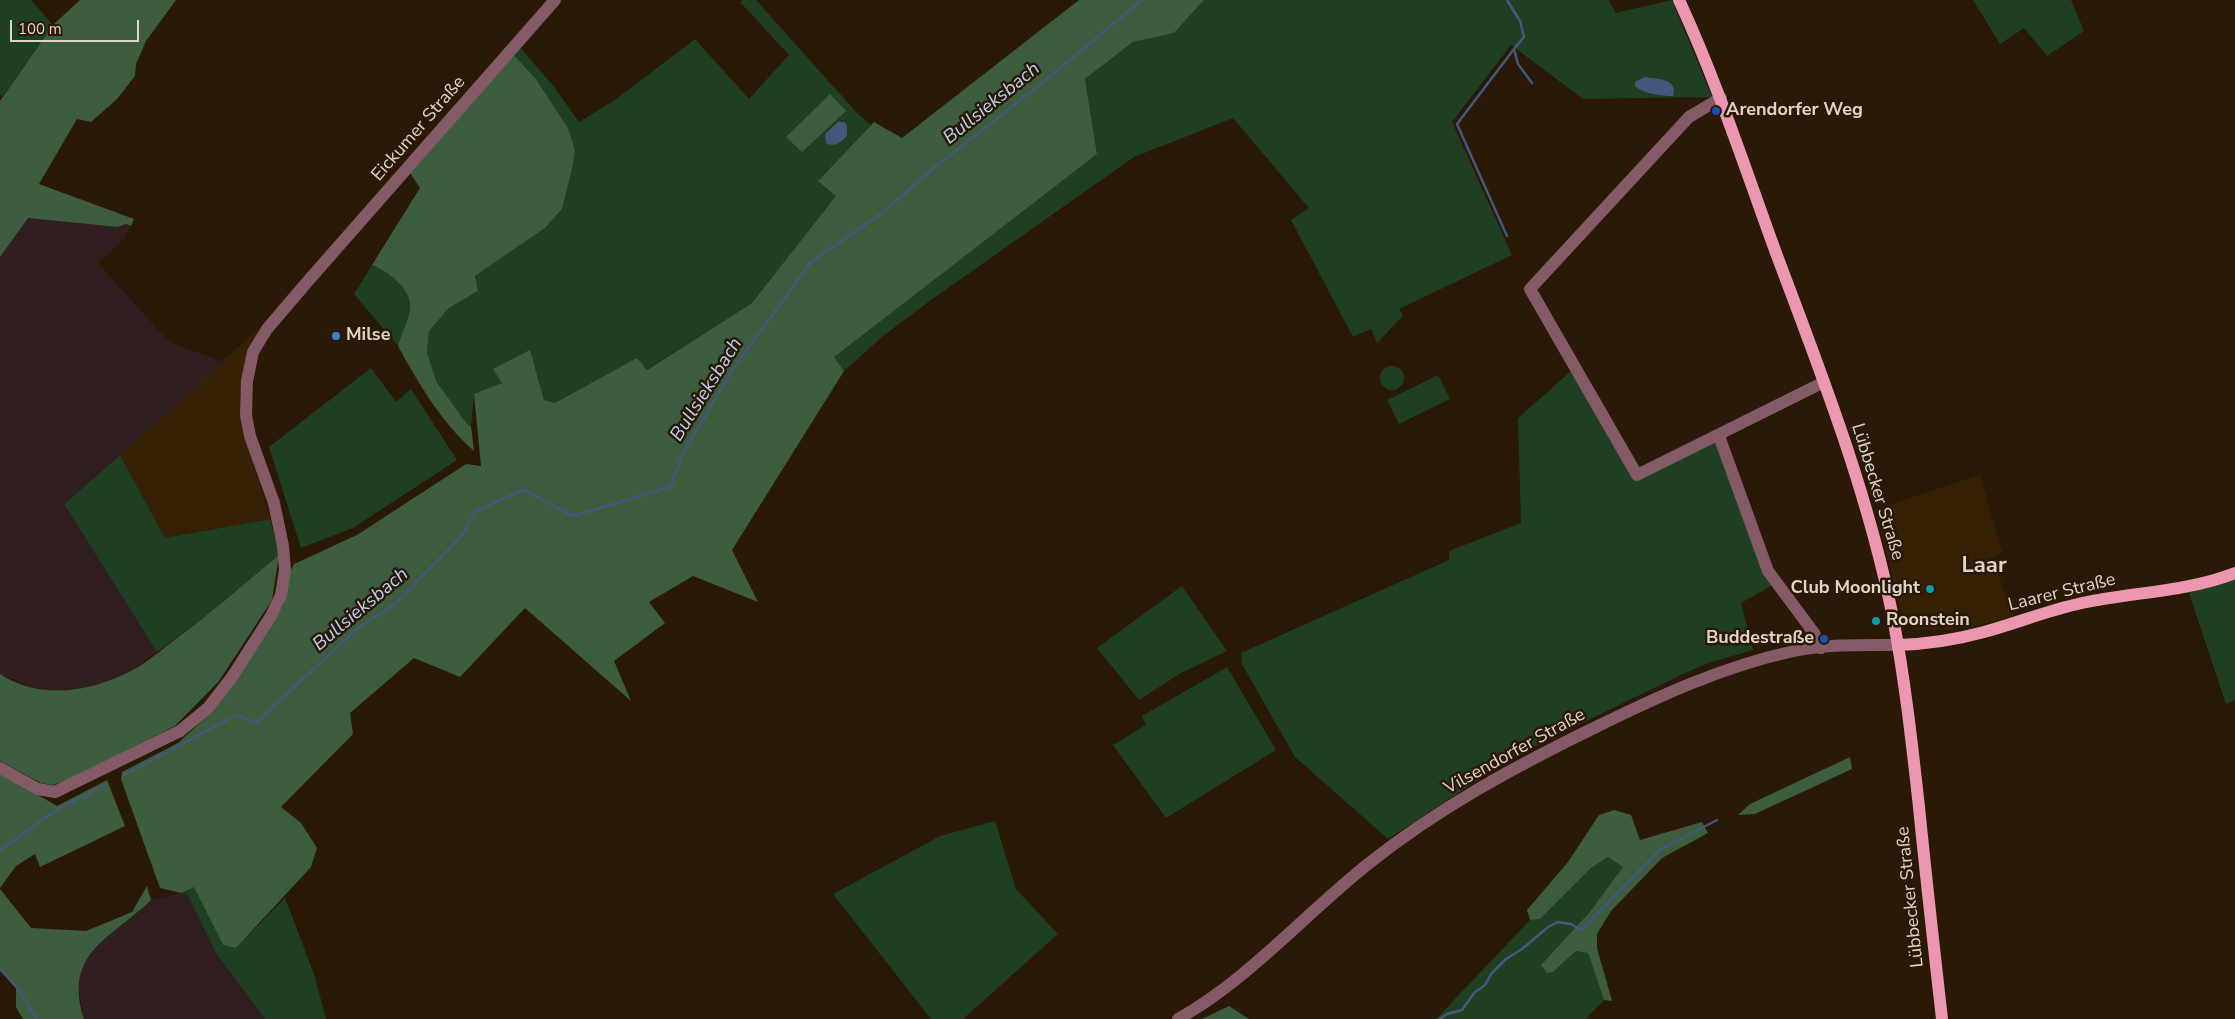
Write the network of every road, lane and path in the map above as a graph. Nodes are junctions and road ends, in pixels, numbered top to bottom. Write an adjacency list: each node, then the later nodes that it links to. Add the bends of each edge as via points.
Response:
1 (555, 0): 9 (street, Eickumer Straße, via 308,281 267,329 253,352 247,381 246,415 250,436 274,503 283,546 284,570 281,595 232,677 208,708 180,731 55,792 38,788)
2 (1679, 0): 3 (main road, Lübbecker Straße)
3 (1721, 98): 4 (main road, Lübbecker Straße); 5 (street, via 1689,117 1530,289 1637,475)
4 (1824, 382): 5 (street); 7 (main road, Lübbecker Straße, via 1869,519)
5 (1719, 436): 8 (street, via 1765,564)
6 (2235, 573): 7 (main road, Laarer Straße, via 2188,586 2083,603 1952,640)
7 (1898, 645): 8 (street, Vilsendorfer Straße); 11 (main road, Lübbecker Straße)
8 (1821, 648): 10 (street, Vilsendorfer Straße, via 1771,656 1678,688 1495,778 1367,865 1220,992)
9 (0, 768)
10 (1178, 1019)
11 (1942, 1019)

